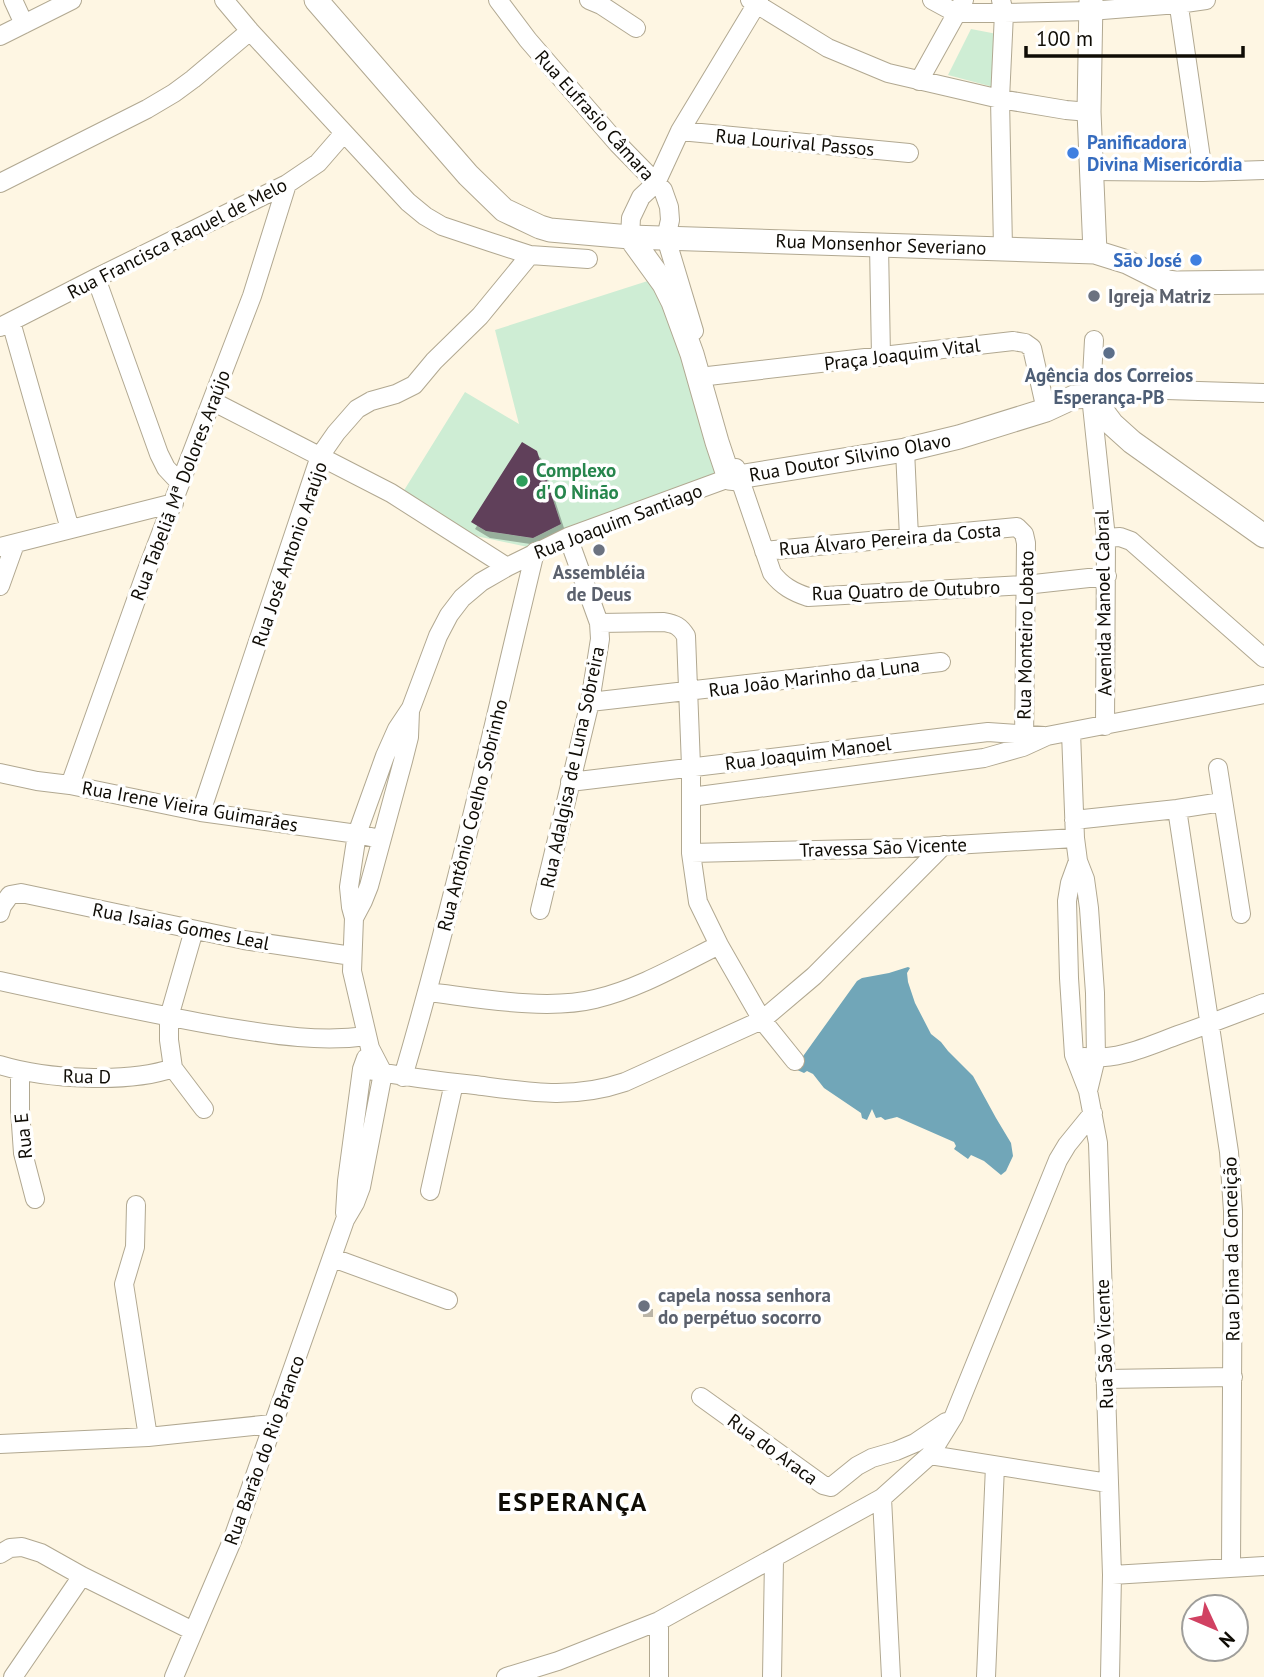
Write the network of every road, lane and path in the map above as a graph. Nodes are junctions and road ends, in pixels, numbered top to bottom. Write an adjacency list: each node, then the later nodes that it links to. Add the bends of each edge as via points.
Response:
1 (13, 0): 14 (street)
2 (72, 0): 14 (street)
3 (224, 0): 16 (street)
4 (316, 0): 30 (main road, Rua Monsenhor Severiano, via 467,175 504,210 551,230)
5 (498, 0): 28 (street, Rua Eufrasio Câmara)
6 (589, 0): 15 (street)
7 (932, 0): 12 (street)
8 (1206, 0): 10 (street)
9 (755, 2): 18 (street, via 828,48); 21 (street)
10 (1178, 2): 11 (street); 26 (street)
11 (1091, 6): 13 (street); 20 (main road)
12 (960, 7): 13 (street); 18 (street)
13 (1002, 7): 19 (street)
14 (24, 24): 17 (street)
15 (636, 28)
16 (250, 31): 22 (street); 27 (street, via 174,93)
17 (0, 36)
18 (919, 81): 19 (street)
19 (1000, 99): 20 (street); 33 (street)
20 (1089, 112): 25 (main road)
21 (680, 131): 23 (street, Rua Lourival Passos); 28 (street)
22 (344, 133): 29 (street, Rua Francisca Raquel de Melo, via 317,163); 35 (street, via 425,216)
23 (909, 153)
24 (1264, 170): 26 (street)
25 (1091, 171): 26 (street); 34 (main road)
26 (1203, 172)
27 (0, 183)
28 (656, 183): 30 (street, via 641,197 631,218); 31 (street, Rua Eufrasio Câmara, via 669,207)
29 (287, 184): 37 (street, Rua Francisca Raquel de Melo); 45 (street, Rua Tabeliã Mª Dolores Araújo, via 252,296)
30 (630, 237): 31 (main road, Rua Monsenhor Severiano); 49 (main road, via 673,302 717,442)
31 (666, 238): 32 (main road, Rua Monsenhor Severiano); 42 (street, Rua Eufrasio Câmara)
32 (879, 245): 33 (main road, Rua Monsenhor Severiano); 41 (street)
33 (1003, 248): 34 (main road, Rua Monsenhor Severiano)
34 (1095, 252): 38 (main road, Rua Monsenhor Severiano, via 1167,282)
35 (530, 255): 36 (street); 48 (street, Rua José Antonio Araújo, via 414,385 357,409)
36 (588, 259)
37 (96, 278): 39 (street, Rua Francisca Raquel de Melo); 50 (street, via 159,454)
38 (1264, 282)
39 (6, 325): 53 (street)
40 (1094, 340): 44 (street, Avenida Manoel Cabral)
41 (881, 357): 42 (street, Praça Joaquim Vital); 46 (street, Praça Joaquim Vital, via 1025,343 1032,348)
42 (708, 376): 49 (street, Rua Quatro de Outubro)
43 (1264, 393): 44 (street, via 1124,386)
44 (1091, 396): 46 (main road, Rua Doutor Silvino Olavo, via 1074,397); 54 (main road, via 1132,442); 57 (street, Avenida Manoel Cabral)
45 (212, 401): 48 (street); 50 (street, Rua Tabeliã Mª Dolores Araújo)
46 (1046, 410): 47 (main road, Rua Doutor Silvino Olavo)
47 (905, 450): 49 (main road, Rua Doutor Silvino Olavo); 56 (street)
48 (320, 456): 61 (street, via 391,493); 83 (street, Rua José Antonio Araújo)
49 (734, 477): 55 (street, Rua Joaquim Santiago); 59 (street, Rua Quatro de Outubro)
50 (180, 483): 51 (street, Rua Tabeliã Mª Dolores Araújo)
51 (174, 503): 53 (street); 79 (street, Rua Tabeliã Mª Dolores Araújo)
52 (1017, 527): 56 (street, Rua Álvaro Pereira da Costa); 63 (street, Rua Monteiro Lobato, via 1026,543)
53 (70, 529): 58 (street)
54 (1264, 536)
55 (568, 537): 60 (street, Rua Joaquim Santiago); 65 (street)
56 (909, 537): 59 (street, Rua Álvaro Pereira da Costa)
57 (1106, 538): 62 (street, Avenida Manoel Cabral); 66 (street, via 1131,541)
58 (8, 546): 64 (street)
59 (764, 551): 63 (street, Rua Quatro de Outubro, via 778,581 808,597)
60 (535, 552): 61 (street, Rua Joaquim Santiago); 98 (street, Rua Antônio Coelho Sobrinho)
61 (507, 567): 71 (street, Rua Joaquim Santiago, via 481,582 449,615)
62 (1107, 576): 63 (street, Rua Quatro de Outubro); 72 (street, Avenida Manoel Cabral)
63 (1025, 585): 74 (street, Rua Monteiro Lobato)
64 (0, 586)
65 (599, 623): 68 (street, Rua João Marinho da Luna, via 664,622 681,628); 70 (street, Rua Adalgisa de Luna Sobreira)
66 (1264, 658)
67 (941, 662): 68 (street, Rua João Marinho da Luna)
68 (688, 692): 70 (street, Rua João Marinho da Luna); 75 (street, Rua João Marinho da Luna)
69 (1264, 694): 72 (street, Rua Joaquim Manoel)
70 (590, 702): 78 (street, Rua Adalgisa de Luna Sobreira)
71 (411, 708): 85 (street, Rua Joaquim Santiago, via 384,756); 86 (street, Rua Joaquim Santiago, via 409,737)
72 (1105, 726): 73 (street, Rua Joaquim Manoel)
73 (1071, 732): 74 (street, Rua Joaquim Manoel); 84 (street, Rua São Vicente)
74 (1024, 741): 75 (street, Rua Joaquim Manoel, via 988,732); 80 (street, Rua Joaquim Manoel, via 984,758)
75 (691, 766): 78 (street, Rua Joaquim Manoel); 80 (street, Rua João Marinho da Luna)
76 (1218, 768): 81 (street)
77 (0, 773): 79 (street, Rua Irene Vieira Guimarães)
78 (570, 782): 90 (street, Rua Adalgisa de Luna Sobreira)
79 (70, 785): 83 (street, Rua Irene Vieira Guimarães)
80 (691, 797): 88 (street, Rua João Marinho da Luna)
81 (1223, 802): 82 (street, Travessa São Vicente); 92 (street)
82 (1177, 809): 84 (street, Travessa São Vicente); 102 (street, Rua Dina da Conceição)
83 (201, 812): 85 (street, Rua Irene Vieira Guimarães)
84 (1074, 829): 87 (street, Travessa São Vicente); 89 (street, Rua São Vicente)
85 (357, 834): 86 (street, Rua Irene Vieira Guimarães); 93 (street, Rua Joaquim Santiago, via 349,887)
86 (380, 839): 93 (street, Rua Joaquim Santiago, via 369,886)
87 (944, 845): 88 (street, Travessa São Vicente); 101 (street, via 814,976)
88 (691, 853): 95 (street, Rua João Marinho da Luna, via 698,902)
89 (1078, 861): 104 (street, Rua São Vicente, via 1067,901); 105 (street, Rua São Vicente, via 1089,908)
90 (540, 910)
91 (0, 912): 94 (street, Rua Isaias Gomes Leal, via 10,895 21,893)
92 (1241, 914)
93 (354, 918): 96 (street, Rua Joaquim Santiago)
94 (194, 930): 96 (street, Rua Isaias Gomes Leal); 100 (street)
95 (719, 945): 98 (street, via 595,999 561,1004 506,1002); 101 (street, Rua João Marinho da Luna)
96 (352, 956): 103 (street, Rua Joaquim Santiago)
97 (0, 981): 100 (street)
98 (428, 992): 112 (street, Rua Antônio Coelho Sobrinho)
99 (1264, 1003): 102 (street)
100 (169, 1017): 103 (street, via 274,1035); 108 (street)
101 (762, 1020): 106 (street, Rua João Marinho da Luna); 113 (street, via 604,1089 565,1094)
102 (1210, 1024): 105 (street, via 1121,1055); 123 (street, Rua Dina da Conceição, via 1230,1164)
103 (368, 1042): 109 (street); 111 (street, Rua Joaquim Santiago)
104 (1074, 1055): 105 (street); 114 (street, Rua São Vicente)
105 (1096, 1058): 114 (street, Rua São Vicente)
106 (795, 1061)
107 (0, 1065): 110 (street, Rua D)
108 (173, 1068): 110 (street, Rua D, via 147,1076 110,1077); 115 (street)
109 (362, 1069): 111 (street); 120 (street, Rua Barão do Rio Branco)
110 (20, 1071): 118 (street, Rua E, via 23,1153)
111 (383, 1073): 112 (street); 120 (street, Rua Barão do Rio Branco, via 361,1187)
112 (403, 1077): 113 (street)
113 (454, 1083): 117 (street)
114 (1088, 1091): 116 (street, Rua São Vicente)
115 (204, 1110)
116 (1093, 1113): 124 (street, Rua São Vicente, via 1098,1143); 126 (street, via 1058,1160)
117 (430, 1191)
118 (35, 1199)
119 (136, 1205): 128 (street, via 135,1247 124,1284)
120 (345, 1220): 121 (street, Rua Barão do Rio Branco)
121 (333, 1258): 122 (street); 127 (street, Rua Barão do Rio Branco)
122 (448, 1300)
123 (1233, 1377): 124 (street); 137 (street, Rua Dina da Conceição)
124 (1105, 1379): 132 (street, Rua São Vicente)
125 (701, 1397): 126 (street, Rua do Araca, via 831,1487 857,1466 915,1443)
126 (954, 1416): 130 (street)
127 (272, 1424): 128 (street); 141 (street, Rua Barão do Rio Branco, via 232,1541)
128 (148, 1437): 129 (street)
129 (0, 1444)
130 (930, 1455): 131 (street); 133 (street)
131 (995, 1466): 132 (street); 149 (street)
132 (1108, 1483): 138 (street, Rua São Vicente)
133 (882, 1498): 135 (street); 148 (street)
134 (5, 1551): 139 (street, via 33,1550)
135 (774, 1559): 140 (street); 147 (street)
136 (1264, 1566): 137 (street)
137 (1231, 1567): 138 (street)
138 (1112, 1575): 150 (street, Rua São Vicente)
139 (82, 1576): 141 (street); 143 (street)
140 (659, 1621): 142 (street); 146 (street)
141 (193, 1631): 144 (street, Rua Barão do Rio Branco)
142 (558, 1669): 145 (street)
143 (13, 1677)
144 (174, 1677)
145 (506, 1677)
146 (659, 1677)
147 (772, 1677)
148 (891, 1677)
149 (986, 1677)
150 (1110, 1677)

